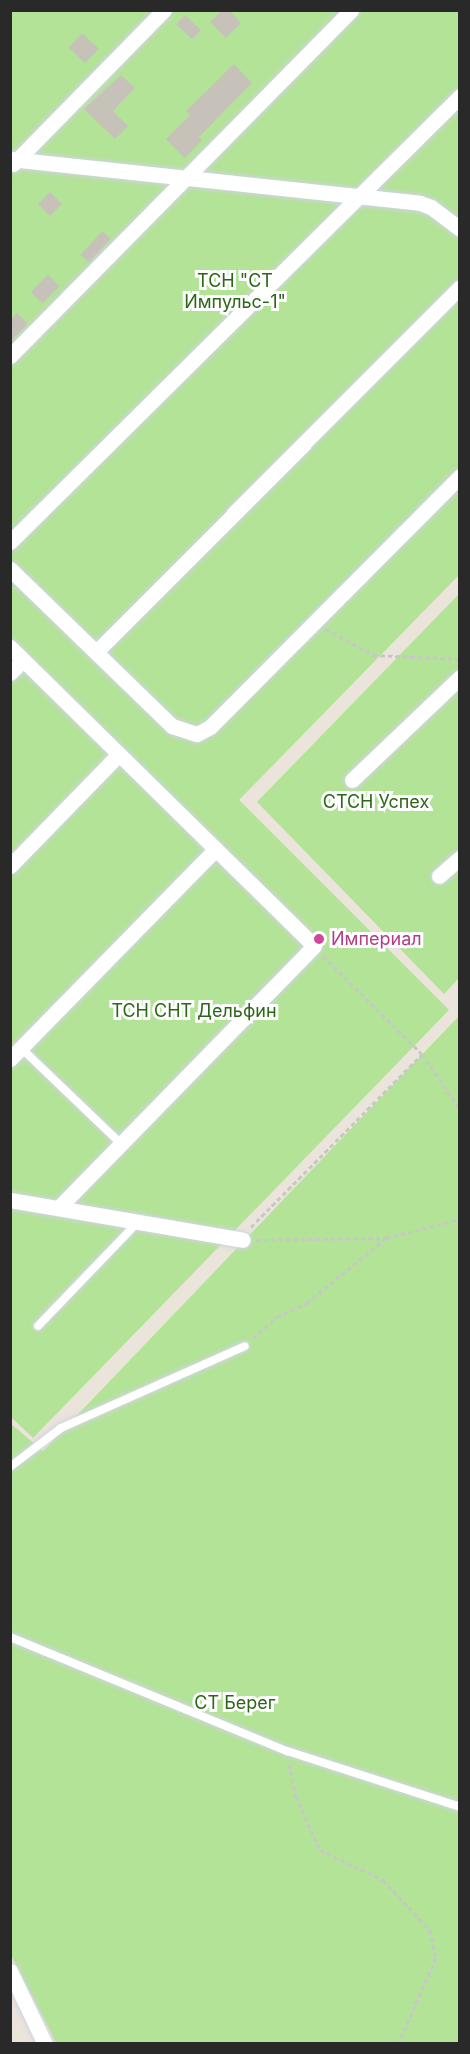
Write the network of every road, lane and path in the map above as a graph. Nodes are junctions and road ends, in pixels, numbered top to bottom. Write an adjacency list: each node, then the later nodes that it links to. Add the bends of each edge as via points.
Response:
1 (164, 10): 4 (street)
2 (351, 10): 5 (street)
3 (459, 96): 6 (street)
4 (12, 162): 5 (street)
5 (187, 177): 6 (street); 9 (street)
6 (358, 197): 7 (street, via 431,207); 11 (street)
7 (459, 229)
8 (459, 287): 15 (street)
9 (10, 356)
10 (459, 476): 13 (street)
11 (10, 542)
12 (10, 569): 15 (street)
13 (314, 622): 15 (street, via 210,727 197,734 172,726); 16 (path, via 373,655)
14 (10, 647): 17 (street)
15 (96, 652)
16 (459, 659)
17 (23, 660): 18 (street); 20 (street)
18 (10, 673)
19 (459, 677): 21 (street)
20 (119, 754): 22 (street); 24 (street)
21 (352, 780)
22 (216, 849): 26 (street); 27 (street)
23 (459, 858): 25 (street)
24 (10, 866)
25 (439, 876)
26 (314, 946): 28 (path); 30 (street)
27 (16, 1054): 30 (lane)
28 (423, 1054): 29 (path); 36 (path, via 247,1231)
29 (459, 1109)
30 (121, 1144): 32 (street)
31 (10, 1200): 32 (street)
32 (60, 1206): 34 (street)
33 (459, 1219): 35 (path)
34 (141, 1220): 36 (street); 37 (lane)
35 (386, 1238): 36 (path); 38 (path, via 307,1303 277,1317)
36 (243, 1240)
37 (38, 1326)
38 (244, 1346): 39 (lane, via 61,1428)
39 (10, 1467)
40 (10, 1637): 41 (lane)
41 (286, 1751): 42 (lane); 45 (path, via 296,1796 320,1850 382,1880 430,1930 436,1958)
42 (459, 1807)
43 (10, 1971): 44 (street)
44 (45, 2043)
45 (398, 2043)

